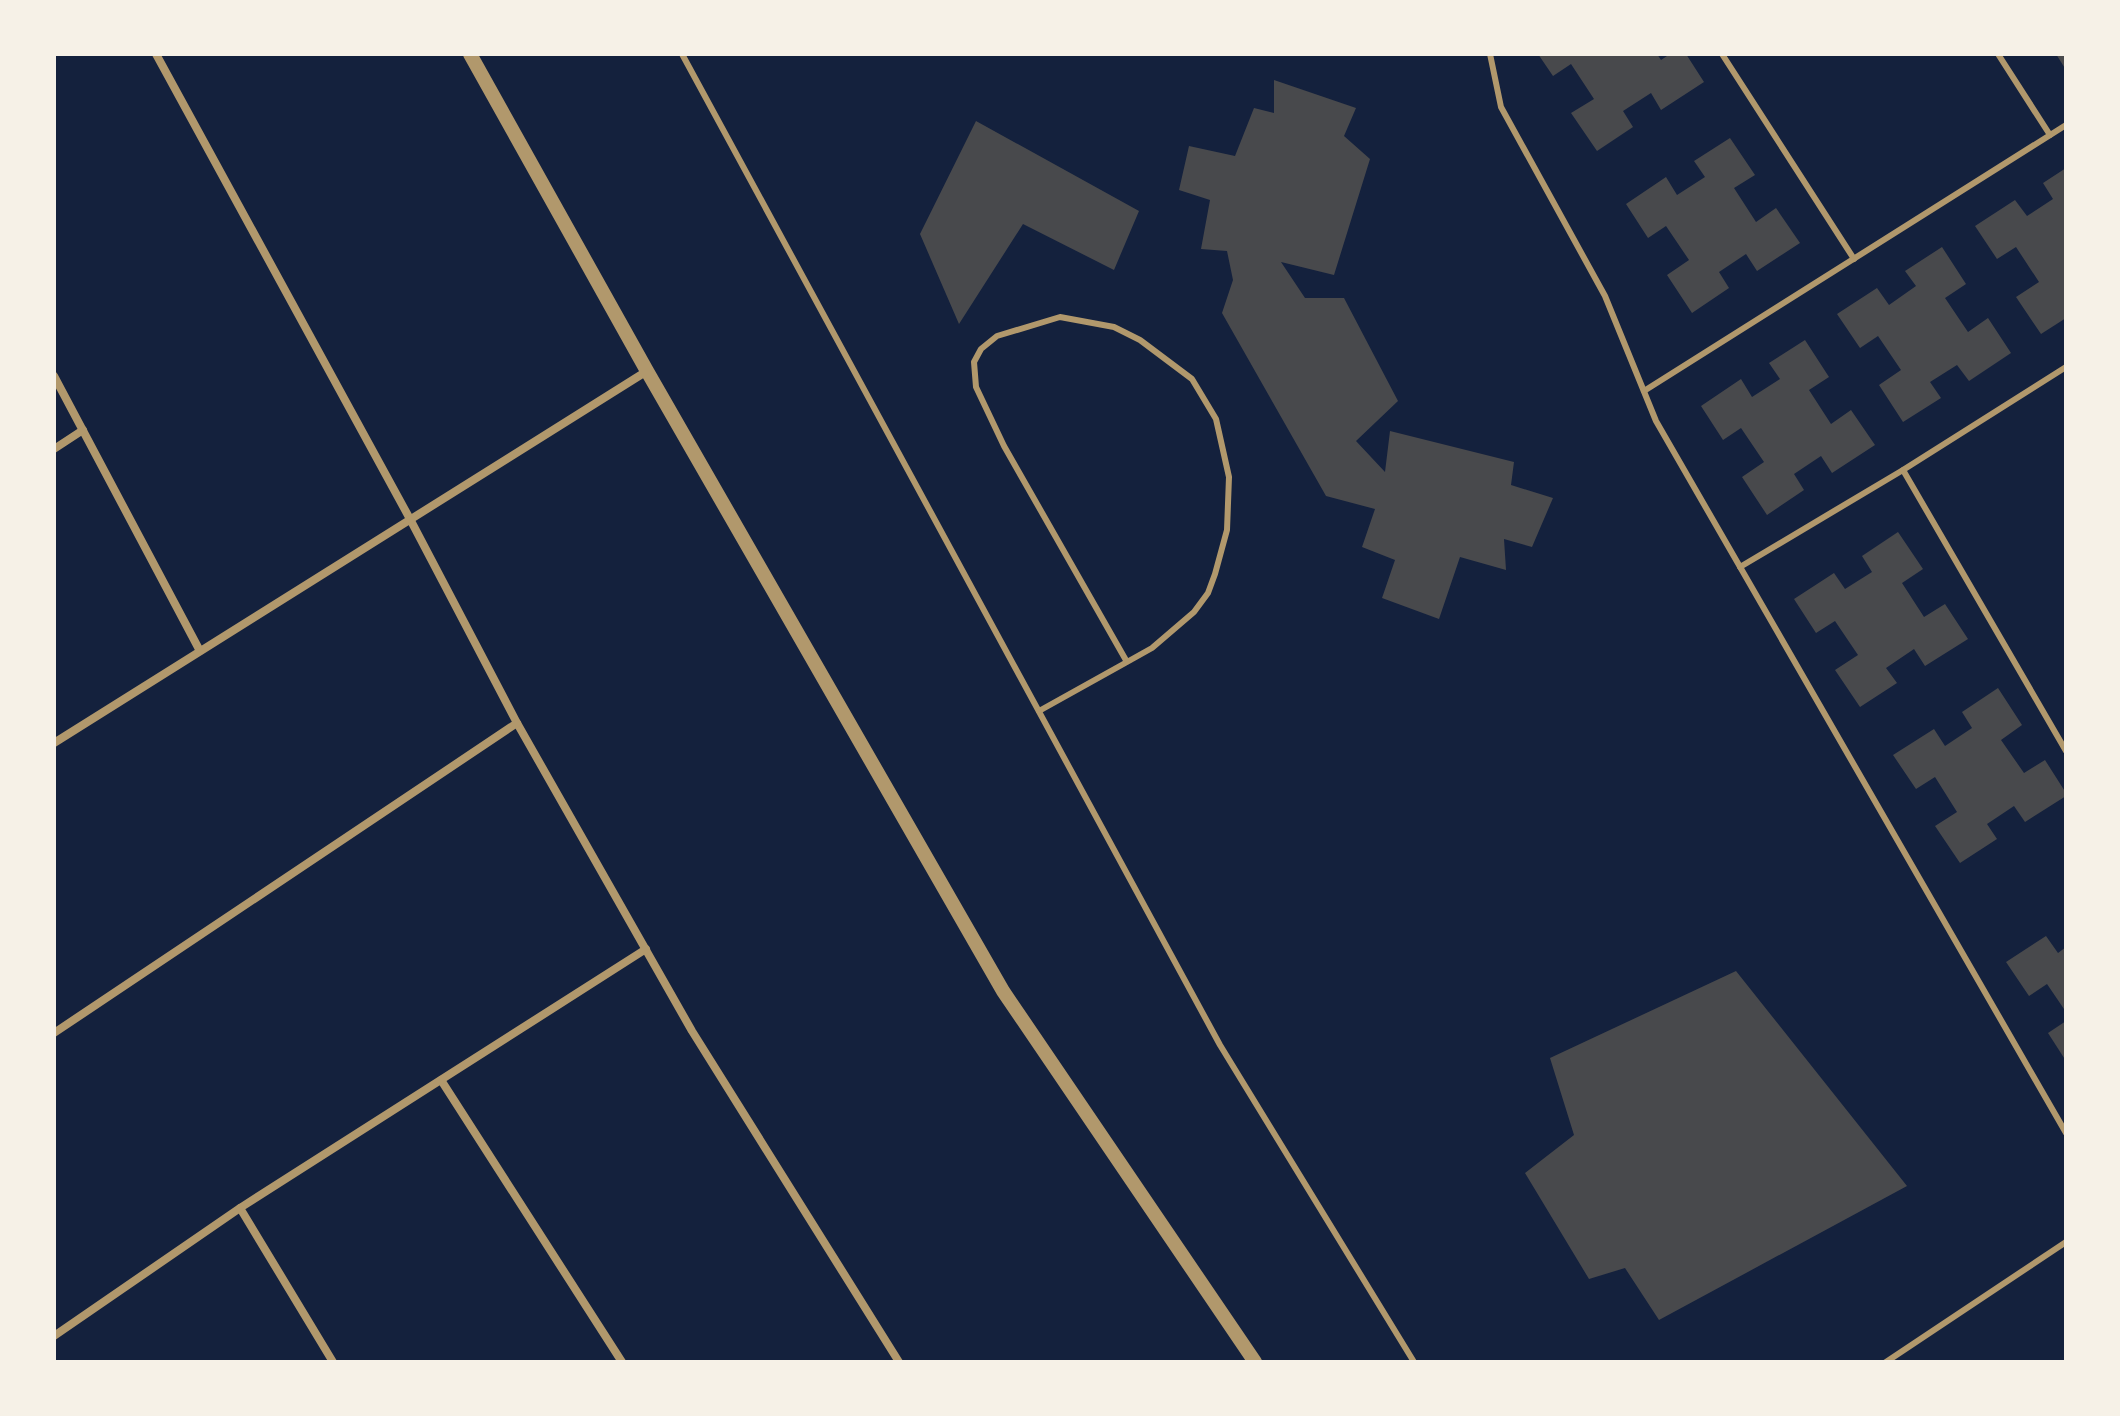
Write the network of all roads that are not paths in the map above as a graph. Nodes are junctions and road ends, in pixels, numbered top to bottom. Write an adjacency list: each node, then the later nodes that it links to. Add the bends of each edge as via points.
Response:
1 (156, 54): 17 (street)
2 (470, 54): 11 (street)
3 (682, 54): 21 (lane)
4 (1490, 54): 13 (lane, via 1501,107 1605,296)
5 (1722, 54): 9 (lane)
6 (1998, 54): 8 (lane)
7 (2066, 125): 8 (lane)
8 (2050, 135): 9 (lane)
9 (1854, 259): 13 (lane)
10 (2066, 367): 16 (lane)
11 (647, 371): 17 (street); 35 (street, via 1003,991)
12 (54, 376): 14 (street)
13 (1644, 391): 18 (lane)
14 (83, 430): 15 (street); 19 (street)
15 (54, 449)
16 (1903, 470): 18 (lane); 24 (lane)
17 (410, 519): 19 (street); 22 (street)
18 (1740, 567): 28 (lane)
19 (200, 651): 23 (street)
20 (1127, 662): 20 (lane, via 1152,648 1208,593 1227,530 1229,477 1216,419 1192,379 1114,327 1060,317 997,336 981,349 974,362 976,387); 21 (lane)
21 (1039, 711): 36 (lane, via 1220,1045)
22 (517, 723): 25 (street); 26 (street)
23 (54, 743)
24 (2066, 751)
25 (646, 949): 27 (street); 34 (street)
26 (54, 1033)
27 (441, 1080): 29 (street); 33 (street)
28 (2066, 1133)
29 (240, 1208): 31 (street); 32 (street)
30 (2066, 1242): 37 (lane)
31 (54, 1336)
32 (333, 1362)
33 (622, 1362)
34 (899, 1362)
35 (1255, 1362)
36 (1414, 1362)
37 (1886, 1362)

